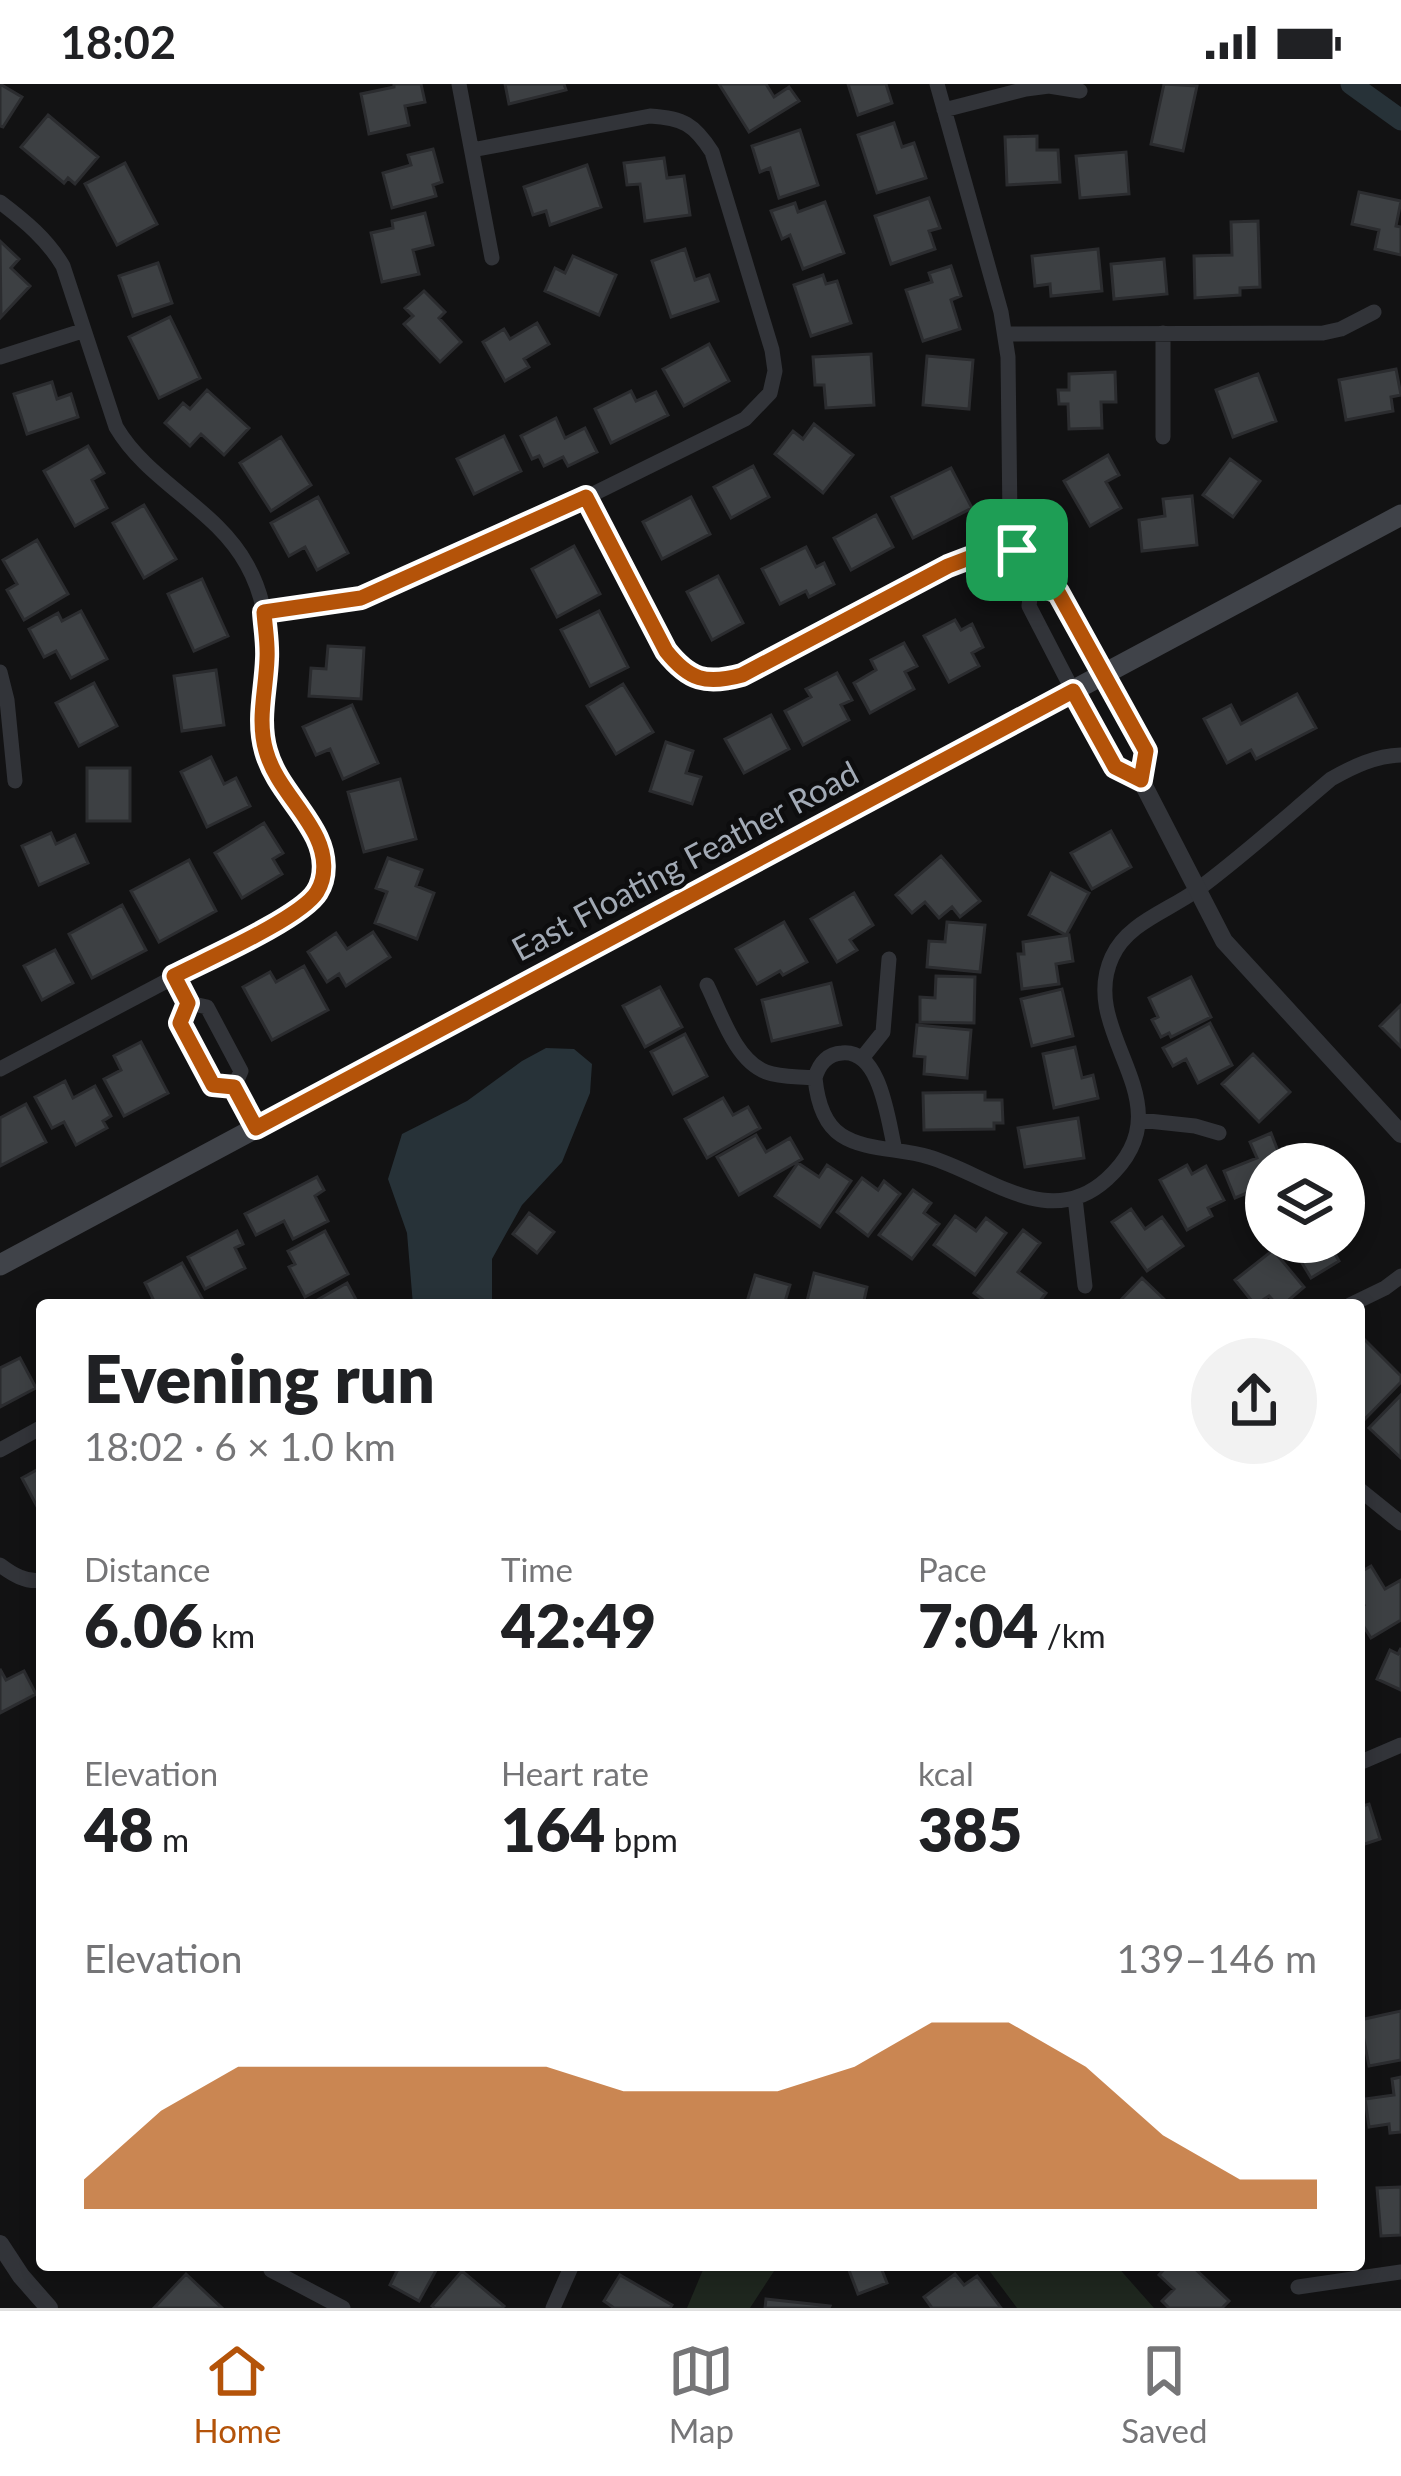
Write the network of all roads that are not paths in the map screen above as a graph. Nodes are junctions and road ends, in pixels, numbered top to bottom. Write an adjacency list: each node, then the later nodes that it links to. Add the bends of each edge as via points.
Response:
1 (459, 84): 5 (street)
2 (937, 84): 4 (street)
3 (1079, 91): 4 (street, via 1026,89)
4 (944, 110): 10 (street)
5 (472, 150): 7 (street); 14 (street, via 650,116 699,131 712,152 772,350 770,393 745,419)
6 (0, 202): 9 (street, via 52,248)
7 (492, 258)
8 (1375, 312): 11 (street, via 1323,333)
9 (82, 331): 12 (street); 18 (street, via 127,446 230,540)
10 (1005, 334): 11 (street); 16 (street)
11 (1163, 334): 13 (street)
12 (0, 357)
13 (1163, 437)
14 (586, 497): 16 (street, via 666,651 680,668 721,681 948,566); 18 (street, via 361,598)
15 (1401, 515): 20 (main road, East Floating Feather Road)
16 (1017, 550): 17 (street)
17 (1032, 582): 20 (street, via 1058,592); 21 (street, via 1030,606)
18 (264, 612): 27 (street, via 266,753 317,837 323,878 297,912)
19 (0, 672): 24 (street)
20 (1103, 675): 21 (main road, East Floating Feather Road); 23 (street, via 1146,751)
21 (1073, 691): 23 (street, via 1115,767); 35 (main road, East Floating Feather Road)
22 (1401, 755): 25 (street, via 1331,779)
23 (1141, 780): 25 (street)
24 (15, 781)
25 (1196, 891): 34 (street, via 1127,934 1104,980 1106,1016 1138,1094); 37 (street, via 1238,958)
26 (889, 959): 30 (street, via 883,1032)
27 (174, 976): 29 (street); 31 (street)
28 (707, 985): 32 (street, via 754,1066)
29 (188, 1003): 33 (street, via 207,1007 241,1071); 33 (street, via 180,1023 213,1085)
30 (863, 1057): 32 (street, via 835,1054); 38 (street, via 875,1073)
31 (0, 1069)
32 (814, 1078): 38 (street, via 836,1132)
33 (234, 1087): 35 (street)
34 (1138, 1120): 36 (street); 39 (street, via 1123,1161)
35 (256, 1128): 40 (main road, East Floating Feather Road)
36 (1219, 1133)
37 (1401, 1134)
38 (895, 1150): 39 (street, via 944,1161 1025,1198)
39 (1075, 1198): 42 (street)
40 (0, 1264)
41 (1401, 1276): 43 (street)
42 (1085, 1286)
43 (1362, 1299)
44 (36, 1430): 45 (street)
45 (0, 1450)
46 (1365, 1494): 47 (street)
47 (1401, 1523)
48 (0, 1565): 49 (street)
49 (36, 1581)
50 (1401, 1745): 51 (street)
51 (1365, 1760)
52 (0, 2244): 57 (street)
53 (273, 2271): 58 (street)
54 (569, 2271): 59 (street)
55 (1401, 2272): 56 (street)
56 (1298, 2287)
57 (49, 2308)
58 (344, 2308)
59 (553, 2308)

